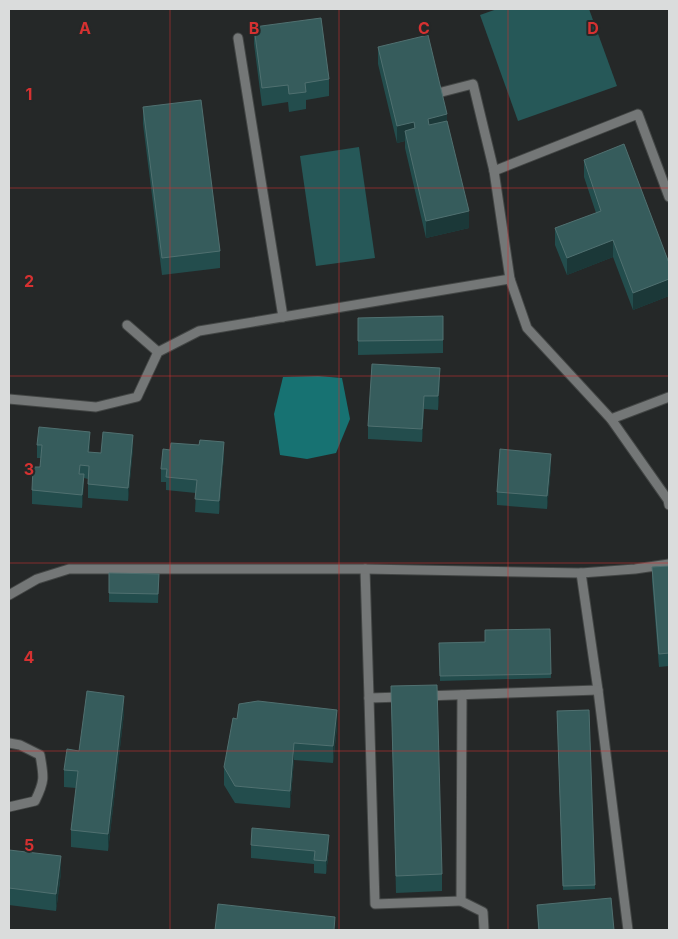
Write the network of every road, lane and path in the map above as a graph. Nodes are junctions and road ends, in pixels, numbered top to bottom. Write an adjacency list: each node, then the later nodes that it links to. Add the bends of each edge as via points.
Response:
1 (238, 38): 6 (lane)
2 (438, 93): 3 (lane, via 473,84)
3 (494, 171): 4 (lane, via 638,114); 5 (lane)
4 (669, 197)
5 (510, 279): 6 (lane); 11 (lane, via 527,328)
6 (283, 317): 8 (lane, via 199,332)
7 (127, 325): 8 (lane)
8 (158, 352): 10 (lane, via 137,397 96,407)
9 (669, 397): 11 (lane)
10 (9, 399)
11 (611, 419): 12 (lane)
12 (669, 506)
13 (669, 564): 15 (lane)
14 (364, 569): 15 (lane); 16 (lane, via 69,569 37,579); 19 (lane)
15 (580, 573): 17 (lane)
16 (9, 595)
17 (598, 690): 18 (lane); 24 (lane)
18 (462, 695): 19 (lane); 22 (lane)
19 (368, 698): 22 (lane, via 375,904)
20 (9, 743): 21 (lane, via 40,755 44,773 43,786 35,801)
21 (9, 806)
22 (461, 901): 23 (lane, via 483,912)
23 (484, 930)
24 (628, 930)

